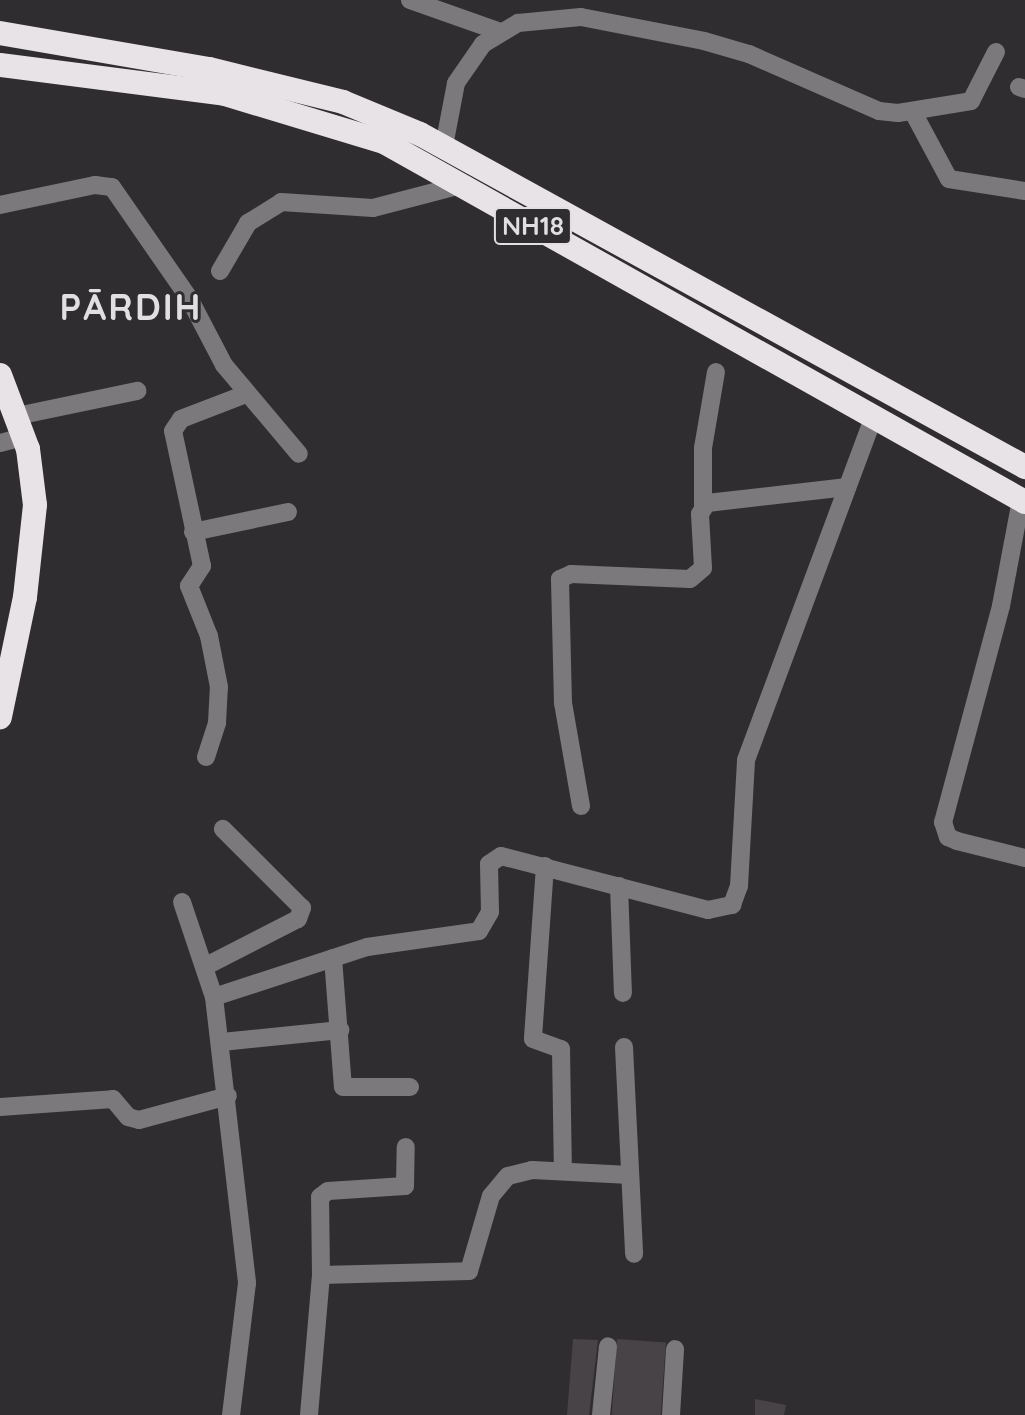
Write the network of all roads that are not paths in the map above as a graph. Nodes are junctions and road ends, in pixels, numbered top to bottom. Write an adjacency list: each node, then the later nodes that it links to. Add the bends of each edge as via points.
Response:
1 (410, 0): 4 (street)
2 (551, 0): 3 (street)
3 (551, 19): 4 (street); 8 (street, via 612,20 704,41 749,54 879,111)
4 (498, 31): 9 (street, via 456,83)
5 (0, 33): 9 (highway, NH18, via 209,69 343,102)
6 (996, 52): 8 (street, via 971,101)
7 (0, 65): 10 (highway, NH18, via 272,104 384,142)
8 (913, 112): 11 (street, via 949,179)
9 (444, 146): 13 (highway, NH18)
10 (461, 185): 14 (street, via 373,208 281,202 248,223); 15 (highway, NH18)
11 (1025, 191)
12 (0, 205): 19 (street, via 95,185 112,187 189,298 224,365)
13 (655, 260): 15 (highway); 23 (highway, NH18)
14 (220, 271)
15 (638, 285): 20 (highway, NH18)
16 (716, 372): 26 (street, via 703,448)
17 (0, 375): 21 (highway)
18 (137, 391): 21 (street)
19 (246, 394): 22 (street); 28 (street, via 175,423 173,441)
20 (873, 418): 24 (street); 25 (highway, NH18)
21 (7, 426): 29 (highway, via 21,470 23,518); 30 (highway, via 33,475 34,530)
22 (299, 454)
23 (1025, 467)
24 (847, 487): 26 (street); 36 (street, via 746,760 736,898 727,909 708,910)
25 (1023, 501): 34 (street, via 1001,606 943,822 948,837 957,841)
26 (703, 506): 32 (street, via 704,558 697,577 571,574 560,579 563,703)
27 (288, 512): 28 (street)
28 (193, 532): 31 (street, via 202,571 189,586 209,636 220,706)
29 (0, 656)
30 (0, 717)
31 (206, 757)
32 (581, 806)
33 (223, 829): 39 (street, via 295,896 301,914)
34 (1025, 858)
35 (545, 866): 36 (street); 38 (street, via 508,856 492,859 487,871 490,912 479,931 400,939); 49 (street, via 533,1039 561,1049)
36 (619, 886): 40 (street)
37 (182, 902): 39 (street)
38 (333, 958): 41 (street); 42 (street)
39 (206, 966): 41 (street)
40 (623, 993)
41 (214, 997): 43 (street)
42 (340, 1030): 43 (street); 45 (street, via 341,1080 346,1089)
43 (222, 1042): 46 (street)
44 (624, 1047): 50 (street)
45 (410, 1087)
46 (228, 1096): 47 (street, via 139,1120 128,1117 113,1099); 55 (street, via 247,1283)
47 (0, 1107)
48 (406, 1147): 52 (street, via 405,1186 328,1191 320,1197)
49 (563, 1171): 50 (street); 52 (street, via 520,1172 499,1183 469,1271)
50 (630, 1175): 51 (street)
51 (634, 1254)
52 (321, 1275): 56 (street)
53 (608, 1346): 57 (street)
54 (675, 1349): 58 (street)
55 (231, 1415)
56 (309, 1415)
57 (601, 1415)
58 (671, 1415)

